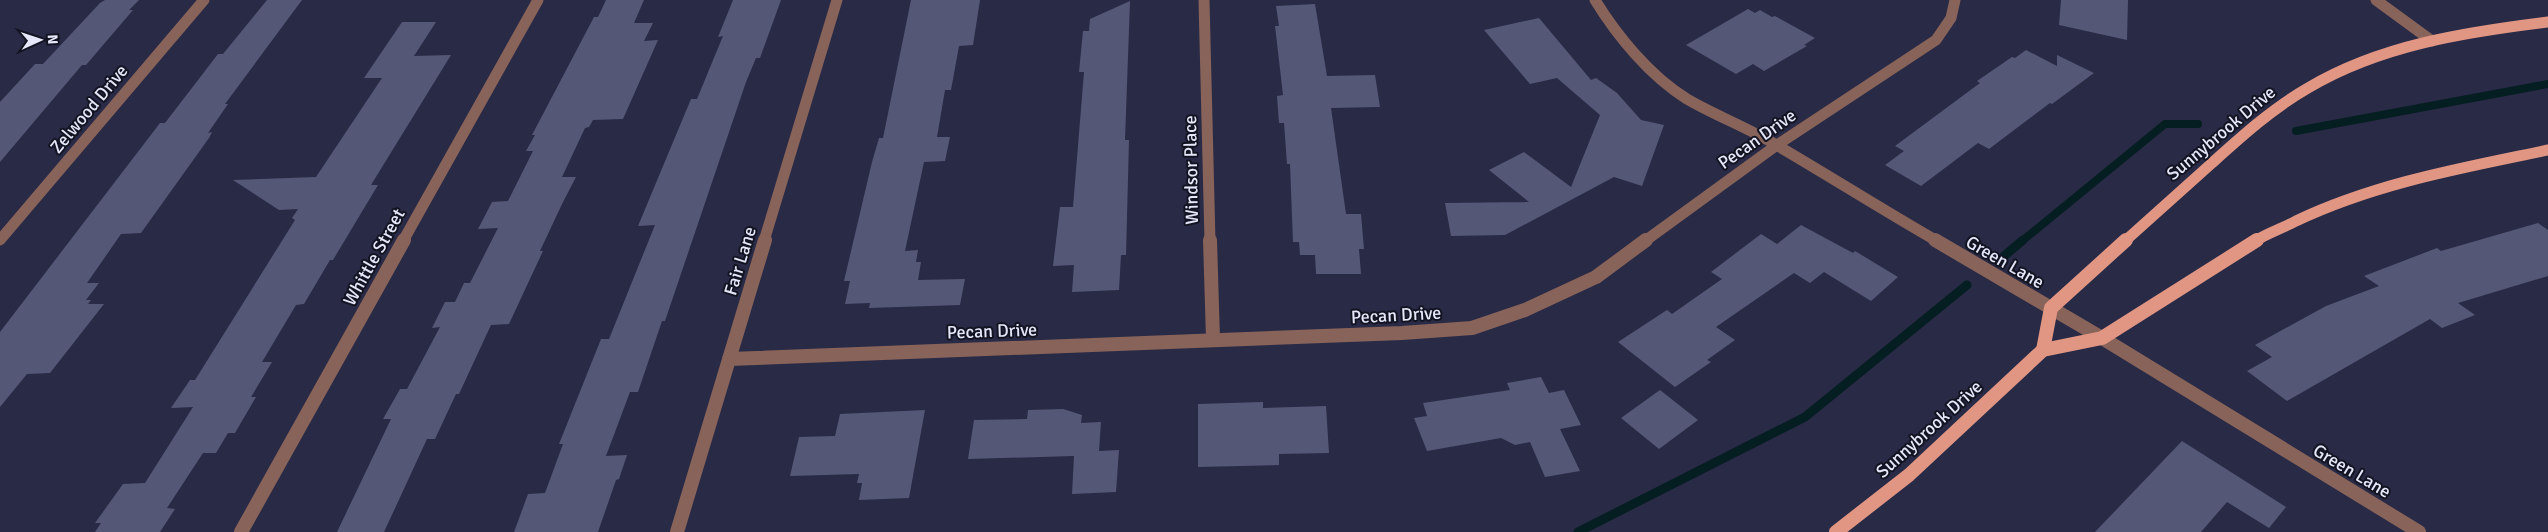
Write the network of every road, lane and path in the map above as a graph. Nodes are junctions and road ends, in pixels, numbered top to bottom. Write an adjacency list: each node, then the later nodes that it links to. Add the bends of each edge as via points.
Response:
1 (204, 0): 12 (street, Zelwood Drive)
2 (538, 0): 18 (street, Whittle Street)
3 (837, 0): 17 (street, Fair Lane)
4 (1204, 0): 15 (street, Windsor Place)
5 (1595, 0): 10 (street, Green Lane, via 1611,26 1646,65 1686,98)
6 (1955, 0): 10 (street, Pecan Drive, via 1951,18 1936,40)
7 (2376, 0): 9 (street)
8 (2548, 22): 9 (main road, Sunnybrook Drive)
9 (2432, 41): 13 (main road, Sunnybrook Drive, via 2354,65 2293,96 2255,125)
10 (1777, 145): 13 (street, Green Lane); 15 (street, Pecan Drive, via 1596,277 1525,310 1472,328)
11 (2548, 150): 14 (main road, via 2422,176 2316,212 2261,238)
12 (0, 240)
13 (2051, 308): 14 (street, Green Lane); 16 (main road)
14 (2102, 338): 16 (main road); 21 (street, Green Lane)
15 (1213, 339): 17 (street, Pecan Drive)
16 (2043, 350): 20 (main road, Sunnybrook Drive, via 1909,475)
17 (729, 359): 19 (street, Fair Lane)
18 (241, 532)
19 (677, 532)
20 (1836, 532)
21 (2419, 532)

